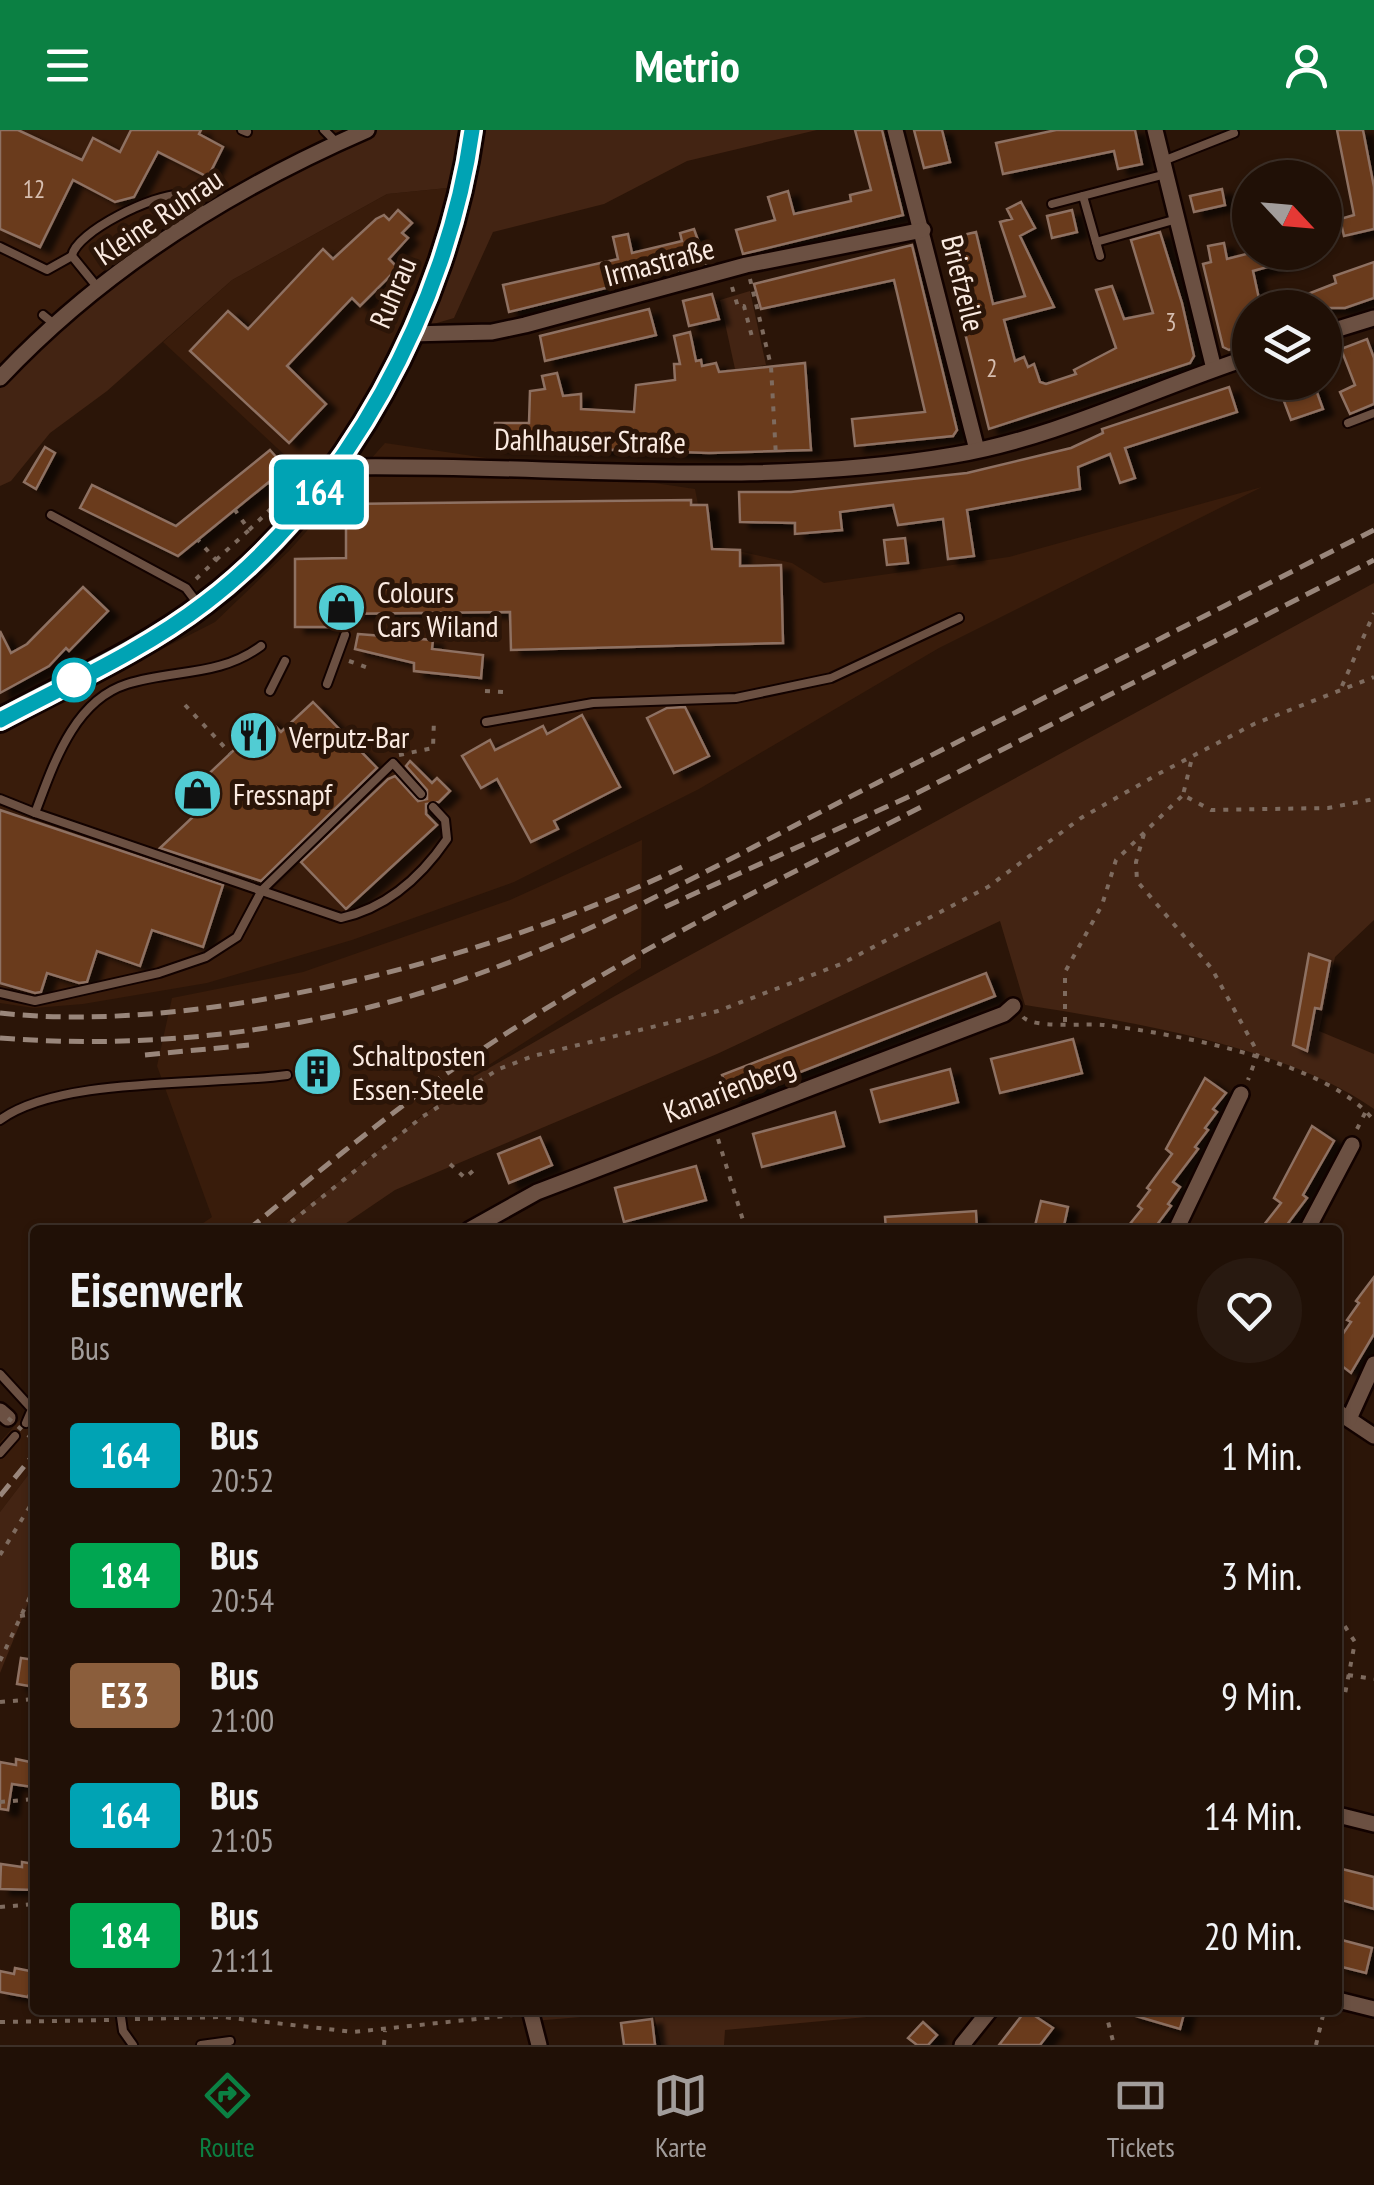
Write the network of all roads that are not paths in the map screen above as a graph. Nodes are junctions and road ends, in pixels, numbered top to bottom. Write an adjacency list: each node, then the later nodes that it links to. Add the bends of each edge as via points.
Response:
1 (324, 130): 7 (lane)
2 (367, 130): 7 (street, Kleine Ruhrau)
3 (472, 130): 21 (street, Ruhrau, via 448,231)
4 (895, 130): 13 (street, Briefzeile)
5 (1155, 130): 8 (street)
6 (1234, 133): 8 (lane)
7 (337, 143): 11 (street, Kleine Ruhrau)
8 (1164, 167): 9 (lane); 12 (street)
9 (1083, 196): 10 (lane); 14 (lane)
10 (1052, 204)
11 (204, 214): 16 (lane, via 185,196 156,199 84,235); 18 (street, Kleine Ruhrau)
12 (1177, 219): 14 (lane); 23 (street)
13 (923, 230): 21 (street, Irmastraße, via 746,265 492,332); 27 (street, Briefzeile)
14 (1096, 242): 17 (lane)
15 (0, 247): 16 (lane, via 46,270)
16 (72, 256): 18 (lane)
17 (1100, 256)
18 (98, 288): 24 (street, Kleine Ruhrau, via 48,319)
19 (1374, 318): 20 (street)
20 (1342, 328)
21 (409, 334): 28 (street, Ruhrau)
22 (1232, 363): 23 (street, Dahlhauser Straße)
23 (1214, 369): 27 (street, Dahlhauser Straße)
24 (1, 375)
25 (1374, 414): 26 (lane)
26 (1348, 423)
27 (977, 450): 28 (street, Dahlhauser Straße, via 777,472)
28 (339, 467): 30 (street, via 263,552)
29 (51, 516): 30 (lane)
30 (193, 598): 37 (street)
31 (958, 618): 38 (lane, via 831,678 736,698 593,704)
32 (345, 635): 35 (lane)
33 (261, 646): 42 (lane, via 211,670 126,684 102,697 59,752)
34 (285, 661): 36 (lane)
35 (327, 684)
36 (270, 691)
37 (0, 720)
38 (486, 722)
39 (421, 794): 43 (lane, via 394,763)
40 (0, 799): 42 (lane)
41 (434, 808): 43 (lane, via 446,838 430,862 364,913 340,918)
42 (35, 813): 43 (lane)
43 (262, 890): 44 (lane, via 237,938 206,957 35,1002)
44 (0, 993)
45 (1013, 1006): 50 (street, Kanarienberg, via 537,1192)
46 (286, 1075): 48 (lane, via 68,1092)
47 (1241, 1094): 51 (street)
48 (0, 1120)
49 (1352, 1145): 52 (street)
50 (478, 1225)
51 (1178, 1225)
52 (1310, 1225)
53 (1374, 1364): 57 (street)
54 (0, 1374): 55 (lane)
55 (30, 1404)
56 (30, 1414): 58 (lane)
57 (1343, 1416): 60 (street)
58 (26, 1423)
59 (15, 1436): 61 (lane)
60 (1374, 1436)
61 (0, 1453)
62 (1342, 1816): 63 (street)
63 (1374, 1824)
64 (1342, 2001): 65 (street)
65 (1374, 2009)
66 (120, 2015): 70 (lane)
67 (531, 2015): 72 (street)
68 (986, 2015): 73 (street)
69 (230, 2041): 71 (lane)
70 (133, 2045)
71 (201, 2045)
72 (539, 2045)
73 (962, 2045)

